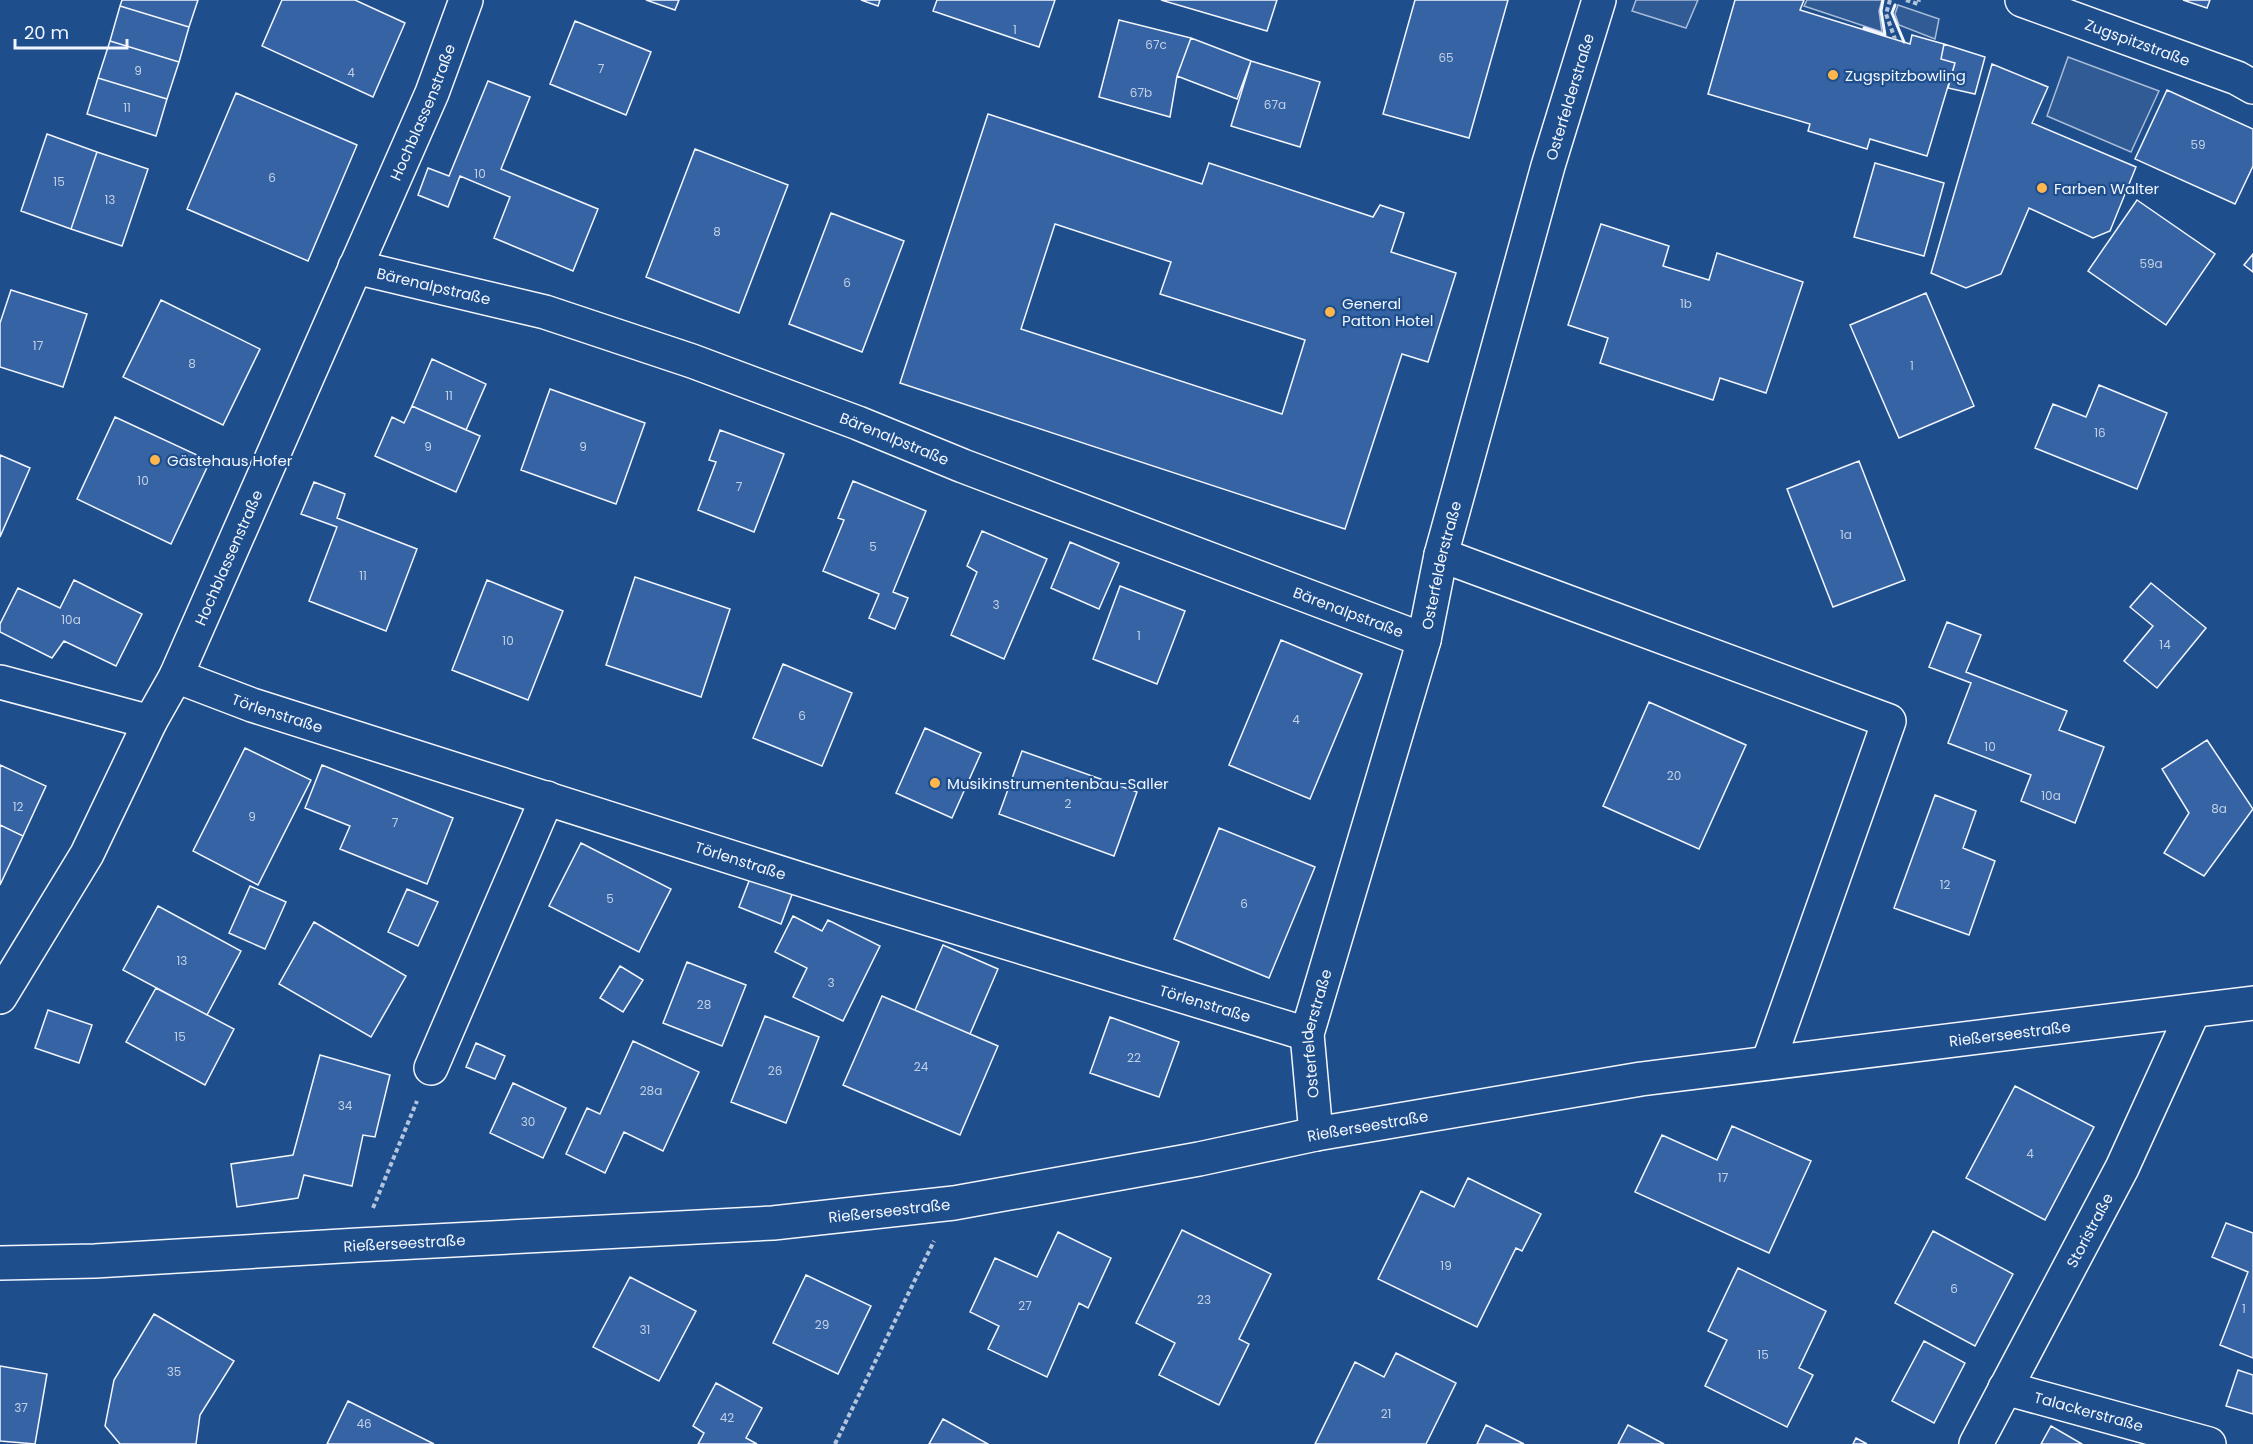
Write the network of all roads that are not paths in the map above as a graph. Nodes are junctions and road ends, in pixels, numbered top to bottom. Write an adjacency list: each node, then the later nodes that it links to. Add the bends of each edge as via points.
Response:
1 (466, 0): 5 (street, Hochblassenstraße, via 432,93)
2 (1599, 0): 6 (street, Osterfelderstraße, via 1548,166)
3 (2022, 0): 4 (street, Zugspitzstraße)
4 (2253, 87)
5 (355, 267): 7 (street, Bärenalpstraße, via 545,312 692,361); 8 (street, Hochblassenstraße)
6 (1442, 555): 7 (street, Osterfelderstraße); 16 (street, via 1889,721)
7 (1424, 640): 15 (street, Osterfelderstraße)
8 (176, 676): 10 (street, Hochblassenstraße); 11 (street, Törlenstraße, via 252,705)
9 (0, 682): 10 (street)
10 (150, 722): 12 (street, Hochblassenstraße, via 87,854)
11 (547, 798): 15 (street, Törlenstraße); 17 (street)
12 (0, 997)
13 (2253, 1003): 14 (street, Rießerseestraße)
14 (2193, 1012): 16 (street, Rießerseestraße); 20 (street, Storistraße, via 2122,1168)
15 (1307, 1034): 18 (street, Osterfelderstraße)
16 (1768, 1063): 18 (street, Rießerseestraße, via 1641,1079)
17 (431, 1068)
18 (1316, 1134): 19 (street, Rießerseestraße, via 954,1203 773,1224)
19 (0, 1263)
20 (2005, 1388): 21 (street, Storistraße); 22 (street, Talackerstraße)
21 (1976, 1444)
22 (2209, 1444)

